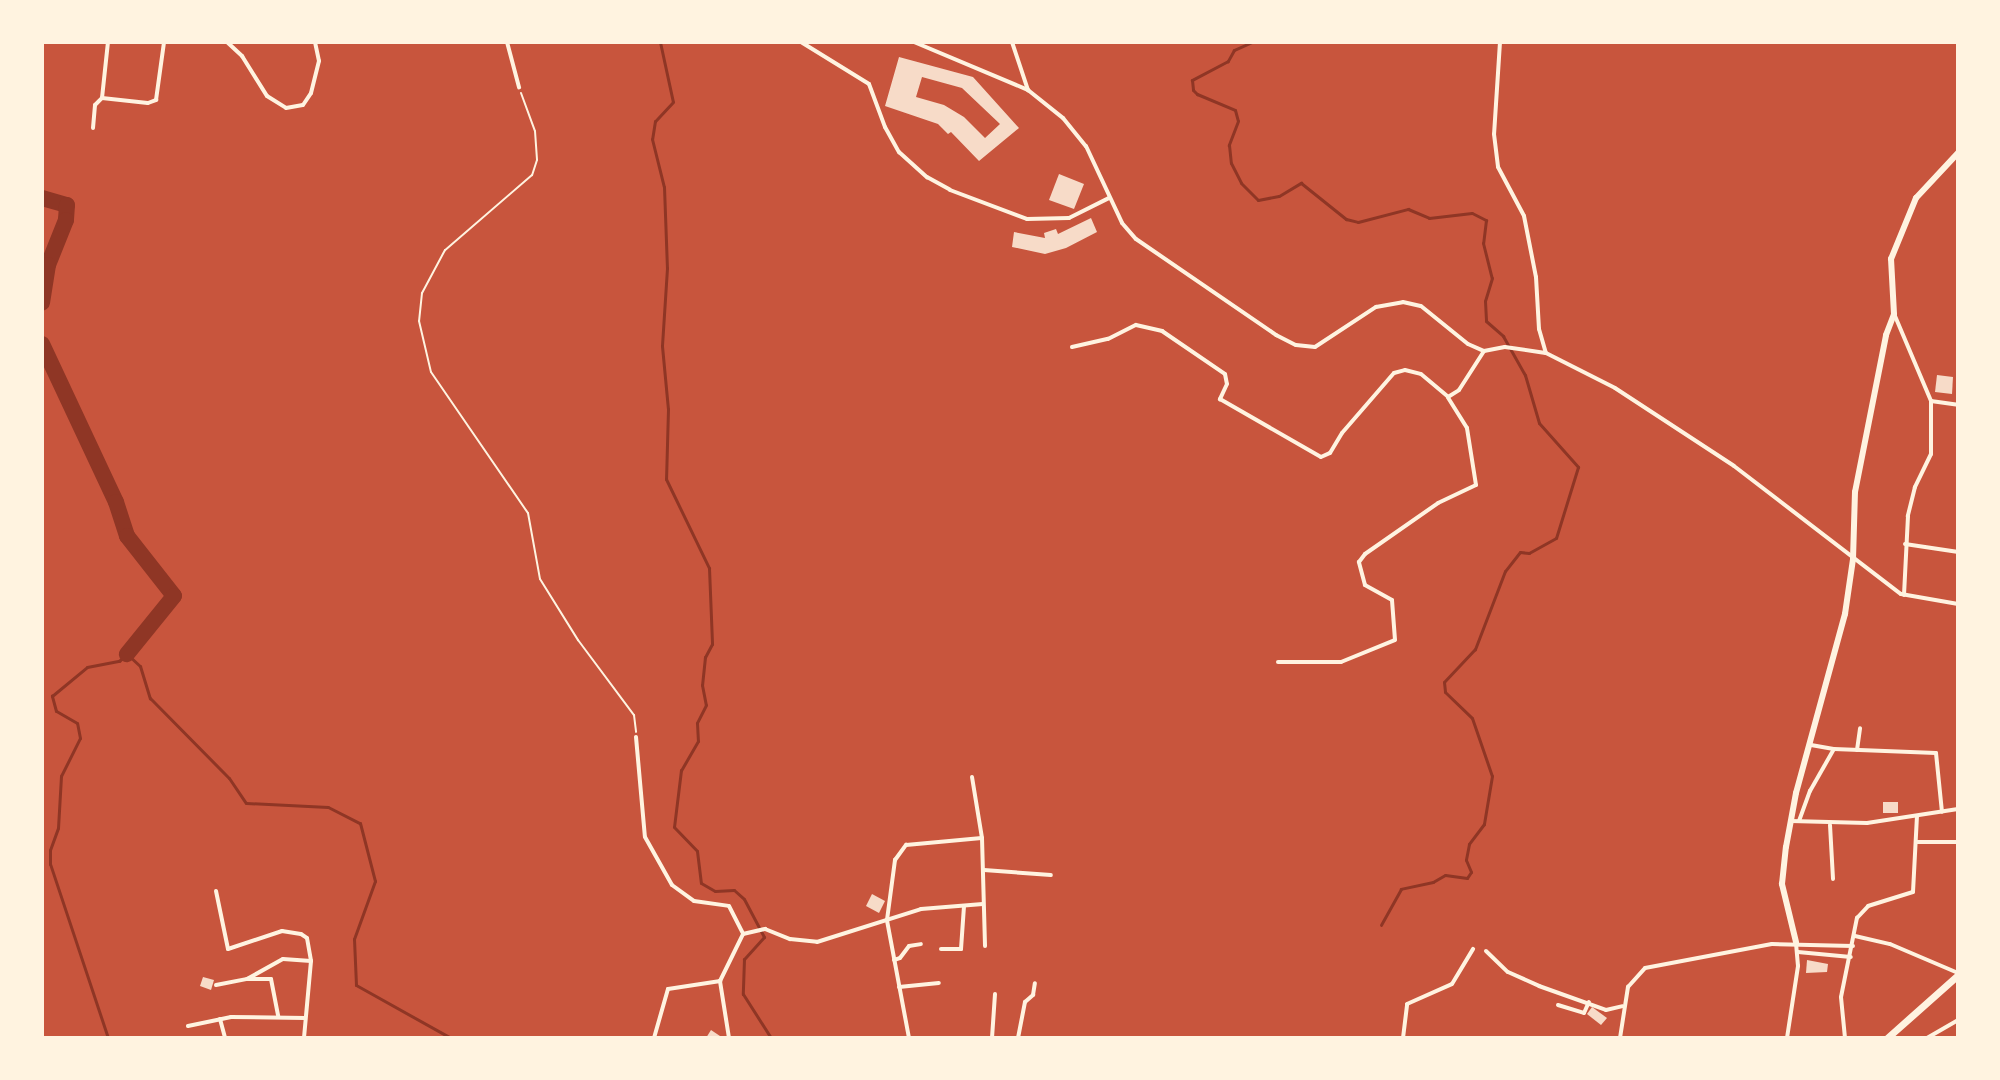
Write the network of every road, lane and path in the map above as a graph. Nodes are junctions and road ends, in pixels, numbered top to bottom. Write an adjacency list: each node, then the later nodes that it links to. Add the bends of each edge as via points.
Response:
1 (108, 42): 12 (street)
2 (164, 42): 12 (street, via 156,100)
3 (227, 42): 4 (street, via 267,96 286,108 303,105 311,93 319,61)
4 (315, 42)
5 (507, 42): 10 (street)
6 (801, 42): 15 (street, via 869,84 899,152 950,190 1027,219 1069,218)
7 (914, 42): 11 (street)
8 (1012, 42): 11 (street)
9 (1500, 42): 19 (street, via 1494,134 1498,167 1524,216)
10 (519, 87): 30 (path, via 535,131 532,175 445,250 422,293 419,321 431,372 528,513 540,579 634,715)
11 (1028, 90): 15 (street, via 1076,131)
12 (102, 98): 13 (street, via 95,105)
13 (93, 128)
14 (1958, 153): 16 (street, via 1916,198 1896,241 1889,269)
15 (1109, 198): 18 (street, via 1136,239 1296,345 1315,347 1376,307 1403,302 1421,306)
16 (1894, 314): 21 (street); 25 (street, via 1857,478)
17 (1072, 347): 20 (street, via 1108,339 1136,325 1162,331 1225,374 1220,399 1321,457 1330,453 1358,412 1398,370 1421,374)
18 (1484, 351): 19 (street, via 1505,347); 20 (street, via 1459,390)
19 (1546, 353): 25 (street, via 1615,388 1734,466)
20 (1448, 397): 28 (street, via 1467,428 1476,485 1438,503 1359,562 1365,585 1392,600 1395,640 1341,662)
21 (1931, 401): 22 (street); 23 (street, via 1931,454 1915,487)
22 (1958, 405)
23 (1905, 544): 24 (street); 26 (street)
24 (1958, 552)
25 (1853, 559): 26 (street); 31 (street, via 1845,614)
26 (1904, 597): 27 (street)
27 (1958, 604)
28 (1278, 662)
29 (1860, 728): 33 (street)
30 (636, 737): 50 (street, via 645,837 672,885 694,901 729,906)
31 (1811, 745): 32 (street); 38 (street)
32 (1834, 749): 33 (street); 38 (street)
33 (1857, 750): 36 (street, via 1936,753)
34 (972, 777): 40 (street)
35 (1958, 809): 36 (street)
36 (1942, 812): 37 (street)
37 (1917, 816): 39 (street); 41 (street)
38 (1795, 821): 39 (street); 52 (street, via 1782,884)
39 (1830, 825): 45 (street)
40 (982, 838): 43 (street); 49 (street, via 902,847 895,860)
41 (1915, 841): 42 (street); 51 (street, via 1913,892 1868,906 1858,915)
42 (1958, 842)
43 (984, 870): 44 (street); 47 (street)
44 (1051, 875)
45 (1833, 879)
46 (216, 891): 62 (street, via 224,947 292,931 305,935)
47 (983, 904): 48 (street); 54 (street)
48 (964, 906): 49 (street, via 921,909); 56 (street, via 961,949)
49 (887, 920): 50 (street, via 817,942 765,929); 61 (street)
50 (743, 934): 65 (street)
51 (1854, 936): 55 (street); 63 (street, via 1890,944)
52 (1796, 942): 55 (street); 59 (street); 73 (street, via 1645,968 1632,979)
53 (921, 944): 61 (street, via 909,946)
54 (985, 946)
55 (1853, 946): 60 (street)
56 (941, 949)
57 (1473, 949): 86 (street, via 1452,984 1407,1004)
58 (1486, 951): 71 (street, via 1520,978)
59 (1798, 952): 60 (street); 88 (street)
60 (1851, 957): 89 (street, via 1840,1006)
61 (894, 960): 69 (street)
62 (311, 961): 64 (street, via 283,959); 75 (street)
63 (1958, 974): 90 (main road)
64 (247, 979): 68 (street); 74 (street, via 271,979)
65 (720, 981): 81 (street, via 668,989); 82 (street)
66 (939, 983): 69 (street)
67 (1035, 983): 85 (street)
68 (216, 985)
69 (899, 987): 83 (street)
70 (995, 994): 84 (street)
71 (1589, 1002): 72 (street, via 1583,1013); 73 (street, via 1606,1010)
72 (1558, 1005)
73 (1623, 1006): 87 (street)
74 (278, 1016): 75 (street); 76 (street)
75 (306, 1018): 80 (street)
76 (220, 1019): 78 (street); 79 (street)
77 (1958, 1020): 91 (street)
78 (188, 1026)
79 (225, 1038)
80 (304, 1038)
81 (654, 1038)
82 (729, 1038)
83 (909, 1038)
84 (992, 1038)
85 (1018, 1038)
86 (1403, 1038)
87 (1620, 1038)
88 (1787, 1038)
89 (1845, 1038)
90 (1887, 1038)
91 (1927, 1038)

